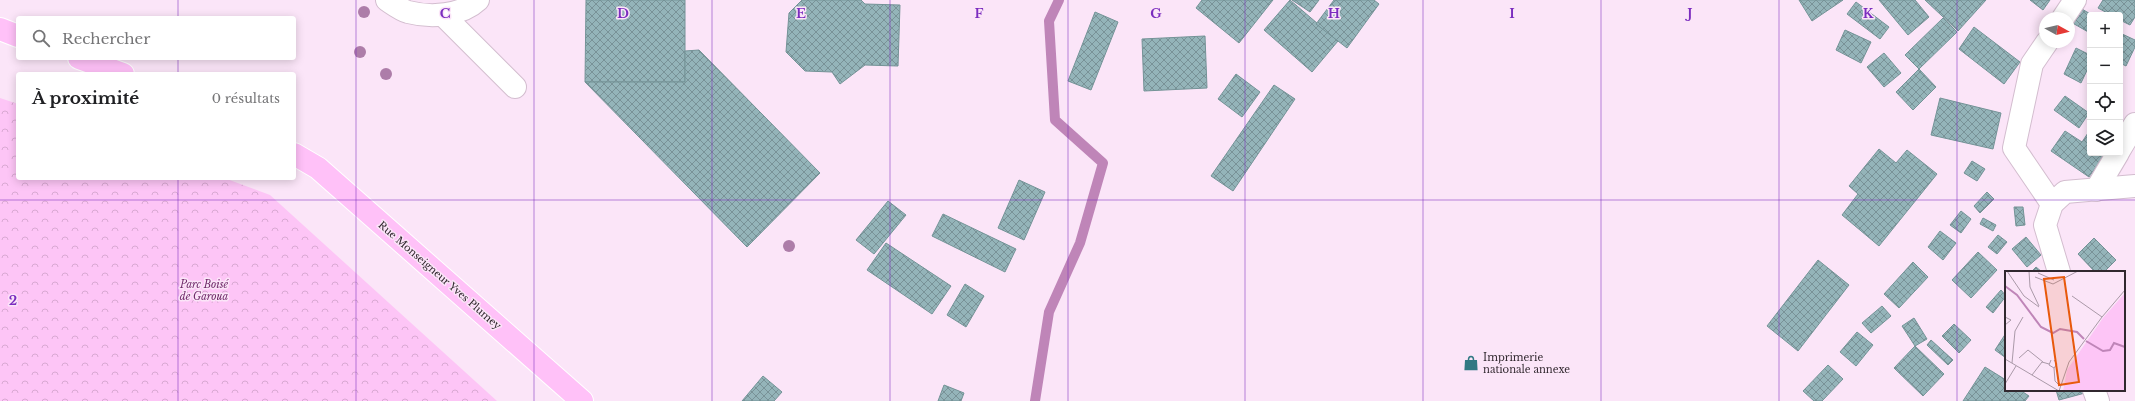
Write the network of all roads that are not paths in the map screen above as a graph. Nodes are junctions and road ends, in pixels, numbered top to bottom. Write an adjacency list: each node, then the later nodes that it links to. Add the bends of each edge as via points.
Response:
1 (386, 0): 5 (street, via 407,12)
2 (478, 0): 5 (street, via 472,6)
3 (2075, 0): 4 (street)
4 (2067, 12)
5 (444, 16): 11 (street)
6 (0, 29): 7 (main road)
7 (16, 35)
8 (2043, 48): 18 (street, via 2032,64 2014,148)
9 (84, 60): 10 (main road)
10 (118, 72)
11 (515, 87)
12 (2135, 124): 13 (street)
13 (2123, 144)
14 (296, 155): 21 (main road, Rue Monseigneur Yves Plumey, via 318,168)
15 (2116, 156): 17 (street)
16 (2135, 186): 17 (street)
17 (2096, 190): 18 (street, via 2065,192)
18 (2052, 204): 19 (street, via 2045,225)
19 (2059, 271)
20 (2094, 391): 22 (street)
21 (582, 401)
22 (2098, 401)

